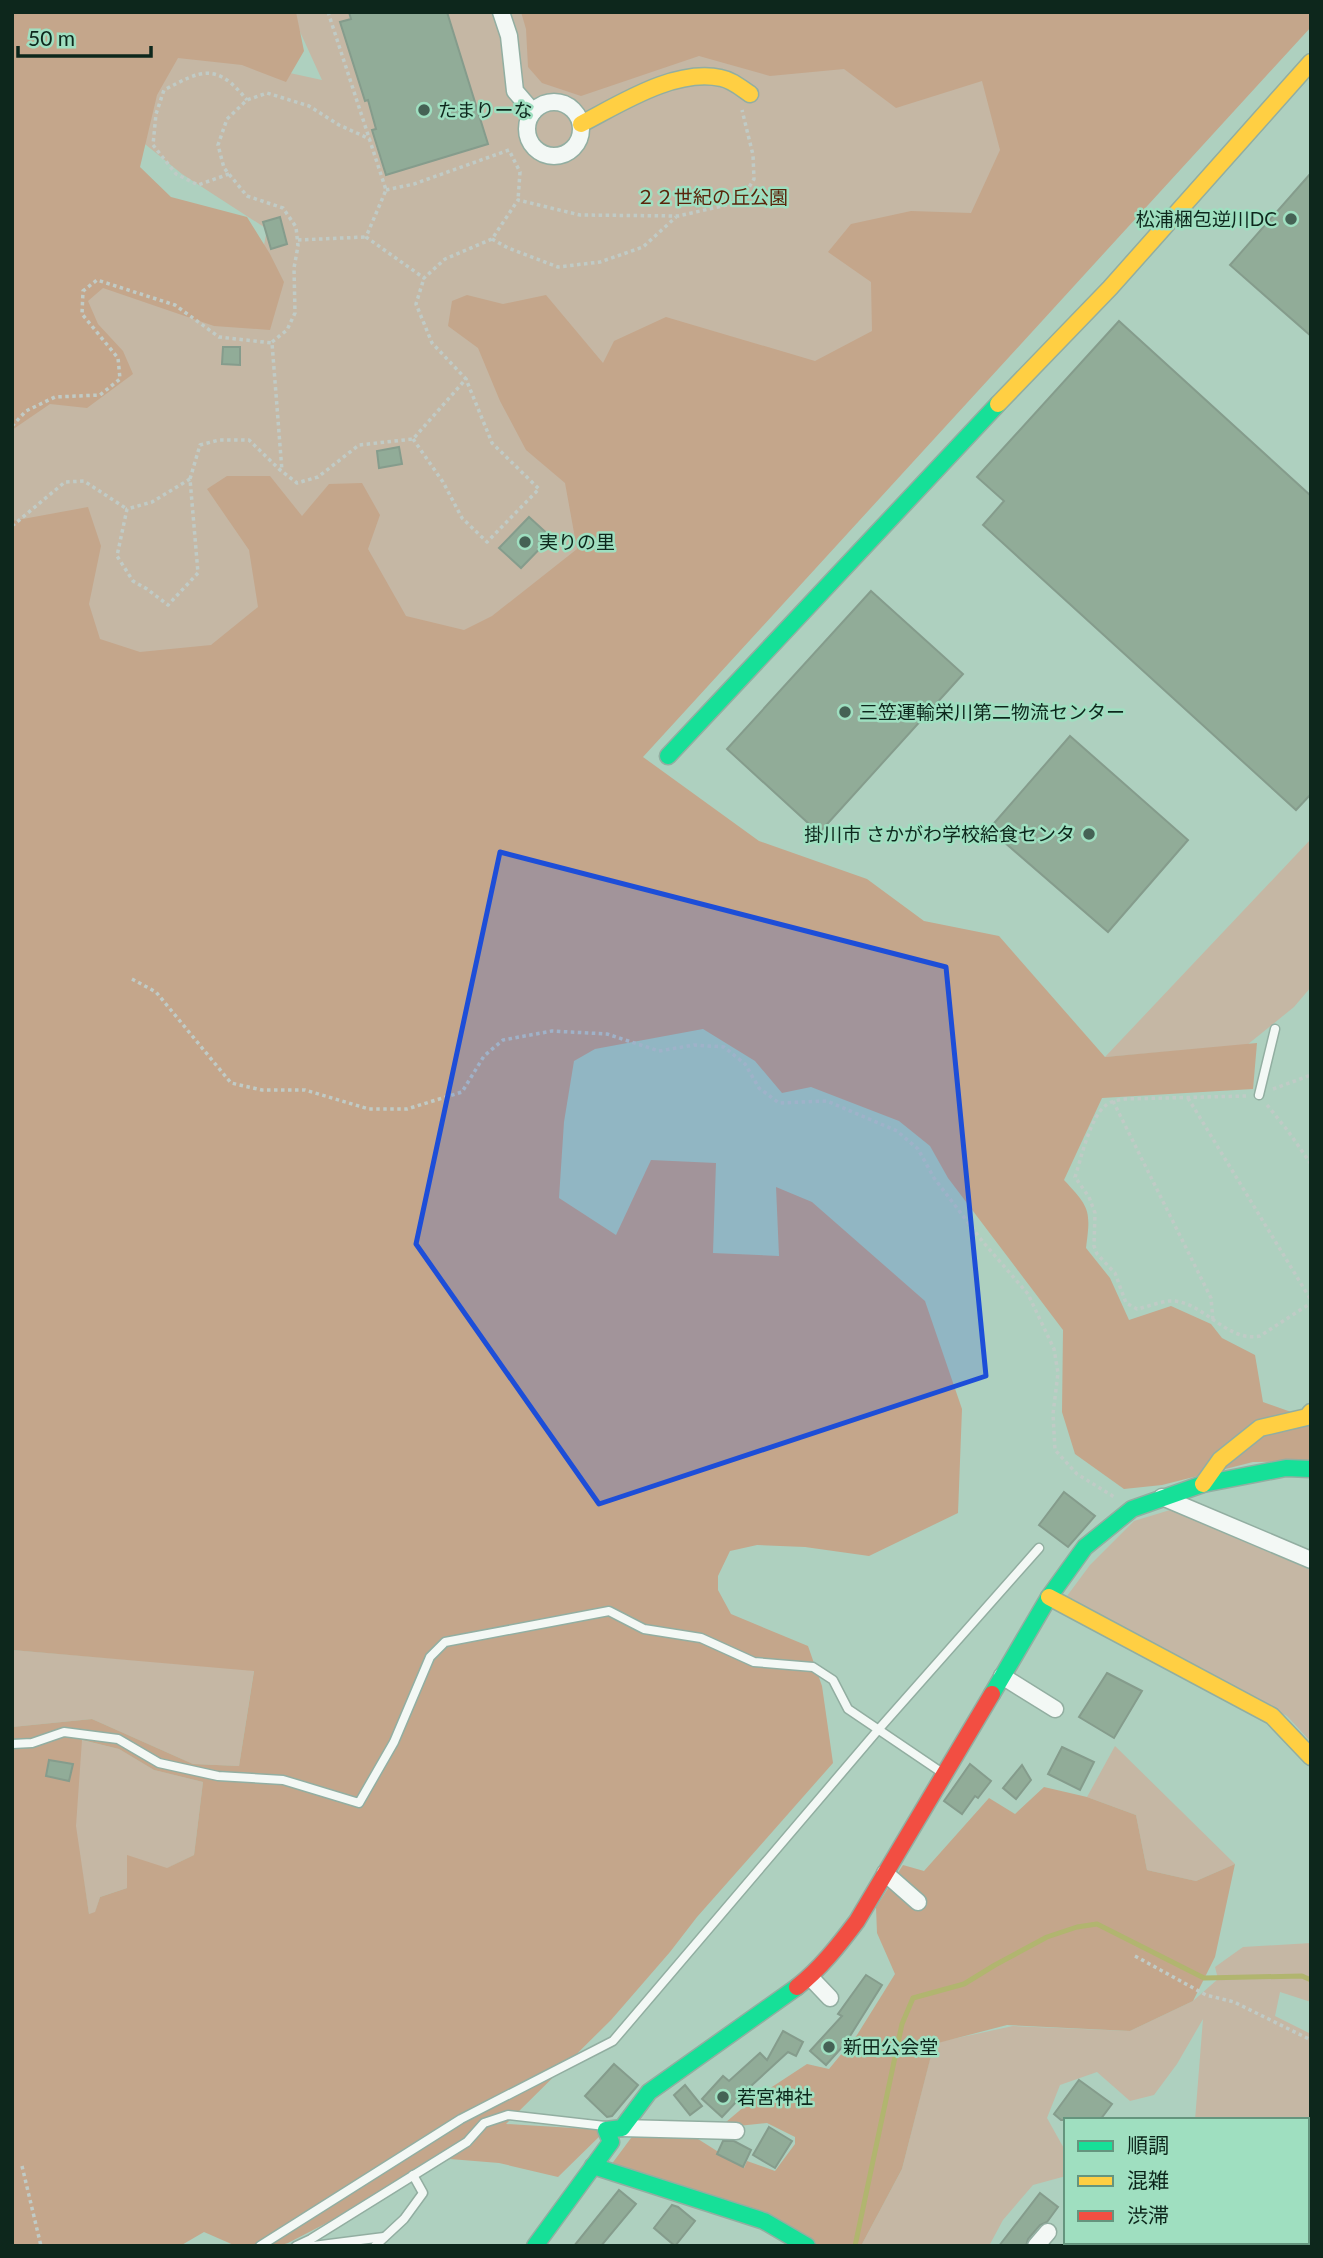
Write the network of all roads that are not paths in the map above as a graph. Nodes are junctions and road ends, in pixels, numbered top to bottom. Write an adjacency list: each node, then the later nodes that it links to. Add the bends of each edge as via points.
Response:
1 (501, 12): 4 (street, via 509,36 515,91)
2 (1311, 62): 6 (street, via 1110,288)
3 (746, 99): 5 (street, via 725,79 698,75 657,88)
4 (533, 112): 5 (street, via 556,102 572,109); 5 (street, via 528,138 548,156 573,149)
5 (581, 124)
6 (668, 756)
7 (1275, 1029): 8 (lane)
8 (1259, 1095)
9 (1311, 1412): 11 (street, via 1307,1417 1259,1428 1220,1460)
10 (1311, 1469): 11 (street, via 1286,1468)
11 (1203, 1484): 12 (street)
12 (1162, 1497): 14 (street); 15 (street, via 1132,1509 1085,1547)
13 (1039, 1548): 18 (lane)
14 (1311, 1560)
15 (1049, 1597): 16 (street); 20 (street, via 1272,1716)
16 (1002, 1676): 17 (street); 21 (street)
17 (1055, 1710)
18 (878, 1730): 19 (lane, via 848,1709 833,1680 813,1667 754,1662 701,1638 644,1629 609,1611 445,1642 430,1657 394,1742 359,1803 283,1780 218,1776 159,1763 118,1739 64,1732 32,1743); 21 (lane); 33 (lane, via 613,2041 461,2119)
19 (12, 1744)
20 (1311, 1757)
21 (944, 1774): 22 (street)
22 (886, 1873): 23 (street); 24 (street, via 857,1921)
23 (918, 1902)
24 (810, 1977): 25 (street); 26 (street, via 649,2092)
25 (830, 1998)
26 (622, 2128): 27 (street); 28 (street, via 606,2130 611,2142); 29 (lane, via 508,2115 484,2123 467,2142)
27 (736, 2131)
28 (593, 2166): 35 (street); 36 (street, via 764,2221)
29 (413, 2175): 31 (lane, via 423,2193); 32 (lane)
30 (1048, 2232): 37 (street)
31 (384, 2237): 32 (lane); 34 (lane)
32 (307, 2245)
33 (260, 2246)
34 (375, 2246)
35 (535, 2246)
36 (807, 2246)
37 (1036, 2246)

